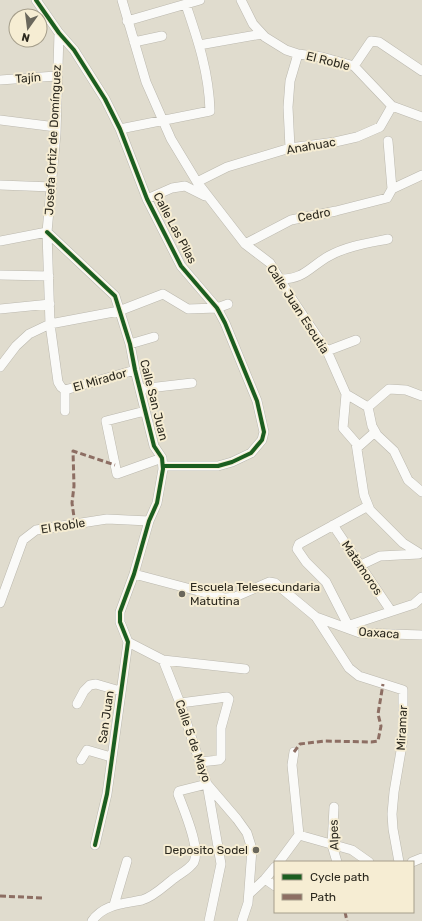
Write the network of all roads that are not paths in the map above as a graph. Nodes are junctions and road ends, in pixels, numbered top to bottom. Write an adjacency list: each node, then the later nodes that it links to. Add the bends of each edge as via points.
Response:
1 (36, 0): 7 (street, Calle Las Pilas)
2 (122, 0): 6 (street, Calle Juan Escutia)
3 (200, 0): 5 (street)
4 (241, 0): 8 (street, El Roble, via 253,24)
5 (180, 4): 6 (street); 11 (street)
6 (127, 21): 10 (street, Calle Juan Escutia)
7 (59, 33): 15 (street, Josefa Ortiz de Domínguez); 22 (street, Calle Las Pilas, via 74,50)
8 (262, 34): 11 (street); 12 (street, El Roble, via 286,50)
9 (162, 36): 10 (street)
10 (134, 42): 20 (street, Calle Juan Escutia, via 146,82)
11 (199, 45): 20 (street, via 208,80 210,111)
12 (298, 54): 13 (street, El Roble, via 322,57); 24 (street, via 290,81)
13 (354, 66): 14 (street, via 371,41 379,42); 17 (street, El Roble)
14 (422, 71)
15 (56, 76): 16 (street, Tajín); 21 (street, Josefa Ortiz de Domínguez)
16 (0, 79)
17 (392, 106): 18 (street, El Roble); 24 (street, Anahuac, via 380,127 357,137)
18 (422, 117)
19 (0, 120): 21 (street)
20 (163, 121): 22 (street); 26 (street, Calle Juan Escutia)
21 (56, 127): 28 (street, Josefa Ortiz de Domínguez)
22 (120, 129): 31 (street, Calle Las Pilas)
23 (388, 141): 29 (street)
24 (290, 148): 26 (street, Anahuac, via 227,168)
25 (422, 175): 29 (street)
26 (197, 182): 30 (street, Calle Juan Escutia)
27 (0, 185): 28 (street)
28 (52, 187): 32 (street, Josefa Ortiz de Domínguez)
29 (392, 189): 35 (street, Cedro, via 387,198 292,220)
30 (208, 198): 31 (street, via 185,186 172,188); 35 (street, Calle Juan Escutia)
31 (147, 199): 41 (street, Calle Las Pilas, via 181,266)
32 (47, 232): 34 (street); 37 (street, Josefa Ortiz de Domínguez); 43 (street, Calle San Juan, via 115,296)
33 (388, 239): 38 (street, via 358,245 329,256 293,279)
34 (0, 241)
35 (245, 244): 38 (street, Calle Juan Escutia, via 270,263)
36 (0, 276): 37 (street)
37 (49, 276): 39 (street, Josefa Ortiz de Domínguez)
38 (280, 279): 48 (street, Calle Juan Escutia)
39 (50, 304): 42 (street); 44 (street, Josefa Ortiz de Domínguez)
40 (228, 304): 41 (street)
41 (217, 308): 43 (street, via 188,309 163,294); 62 (street, Calle Las Pilas, via 257,401 264,432 262,440 251,453 218,466)
42 (0, 309)
43 (119, 311): 44 (street); 47 (street, Calle San Juan)
44 (50, 324): 49 (street, via 29,334); 54 (street, Josefa Ortiz de Domínguez, via 58,382)
45 (154, 337): 47 (street)
46 (356, 340): 48 (street)
47 (130, 344): 51 (street, Calle San Juan)
48 (327, 351): 55 (street, Calle Juan Escutia)
49 (3, 358): 50 (street)
50 (0, 367)
51 (135, 370): 53 (street, Calle San Juan); 54 (street, El Mirador)
52 (192, 382): 53 (street)
53 (140, 389): 59 (street, Calle San Juan)
54 (65, 390): 58 (street, Josefa Ortiz de Domínguez)
55 (346, 394): 57 (street); 61 (street, via 342,428 356,443)
56 (422, 396): 57 (street, via 406,390 389,389)
57 (368, 407): 60 (street)
58 (65, 411)
59 (145, 411): 62 (street, Calle San Juan, via 154,446); 62 (street, Calle Las Pilas, via 106,420 116,474)
60 (375, 432): 61 (street); 63 (street, via 394,451 408,480)
61 (357, 448): 64 (street)
62 (162, 462): 65 (street, via 157,503)
63 (422, 492)
64 (368, 506): 66 (street); 67 (street, via 403,543)
65 (149, 521): 69 (street); 71 (street, El Roble, via 107,519 36,530 23,540)
66 (333, 525): 68 (street, Matamoros); 74 (street, via 299,544 298,550 326,582)
67 (420, 554): 68 (street, via 380,556)
68 (361, 565): 72 (street, Matamoros)
69 (134, 574): 73 (street, via 225,598 235,597 269,582 275,583); 76 (street, via 120,612 120,622)
70 (422, 597): 72 (street, via 414,604)
71 (0, 603)
72 (391, 612): 74 (street)
73 (316, 616): 74 (street, Oaxaca); 95 (street, Miramar, via 349,668 360,676 403,690 403,739 392,814)
74 (346, 626): 75 (street, Oaxaca, via 360,633 373,635)
75 (422, 635)
76 (128, 642): 77 (street); 79 (street, San Juan)
77 (163, 660): 78 (street); 80 (street, Calle 5 de Mayo)
78 (245, 669)
79 (120, 691): 81 (street, via 96,684 90,685); 83 (street, San Juan)
80 (180, 703): 85 (street, Calle 5 de Mayo); 85 (street, via 227,697 229,699 221,728 221,758)
81 (77, 704)
82 (294, 752): 88 (street, via 292,765)
83 (111, 757): 84 (street, via 87,750); 89 (street, San Juan, via 107,794)
84 (81, 760)
85 (200, 762): 86 (street, Calle 5 de Mayo)
86 (207, 784): 99 (street, Calle 5 de Mayo, via 247,833 252,849); 100 (street, via 179,791 178,794 192,836 196,855 193,863 144,899); 102 (street, via 222,864)
87 (334, 807): 90 (street, Alpes)
88 (299, 835): 90 (street); 92 (street)
89 (95, 845)
90 (332, 845): 93 (street, Alpes); 94 (street, via 352,850)
91 (127, 861): 100 (street)
92 (280, 861)
93 (337, 861)
94 (368, 861)
95 (399, 861)
96 (274, 868): 97 (street)
97 (266, 879): 98 (street); 99 (street)
98 (274, 885)
99 (249, 894): 103 (street, Calle 5 de Mayo)
100 (114, 905): 101 (street, via 100,912)
101 (92, 921)
102 (209, 921)
103 (242, 921)

